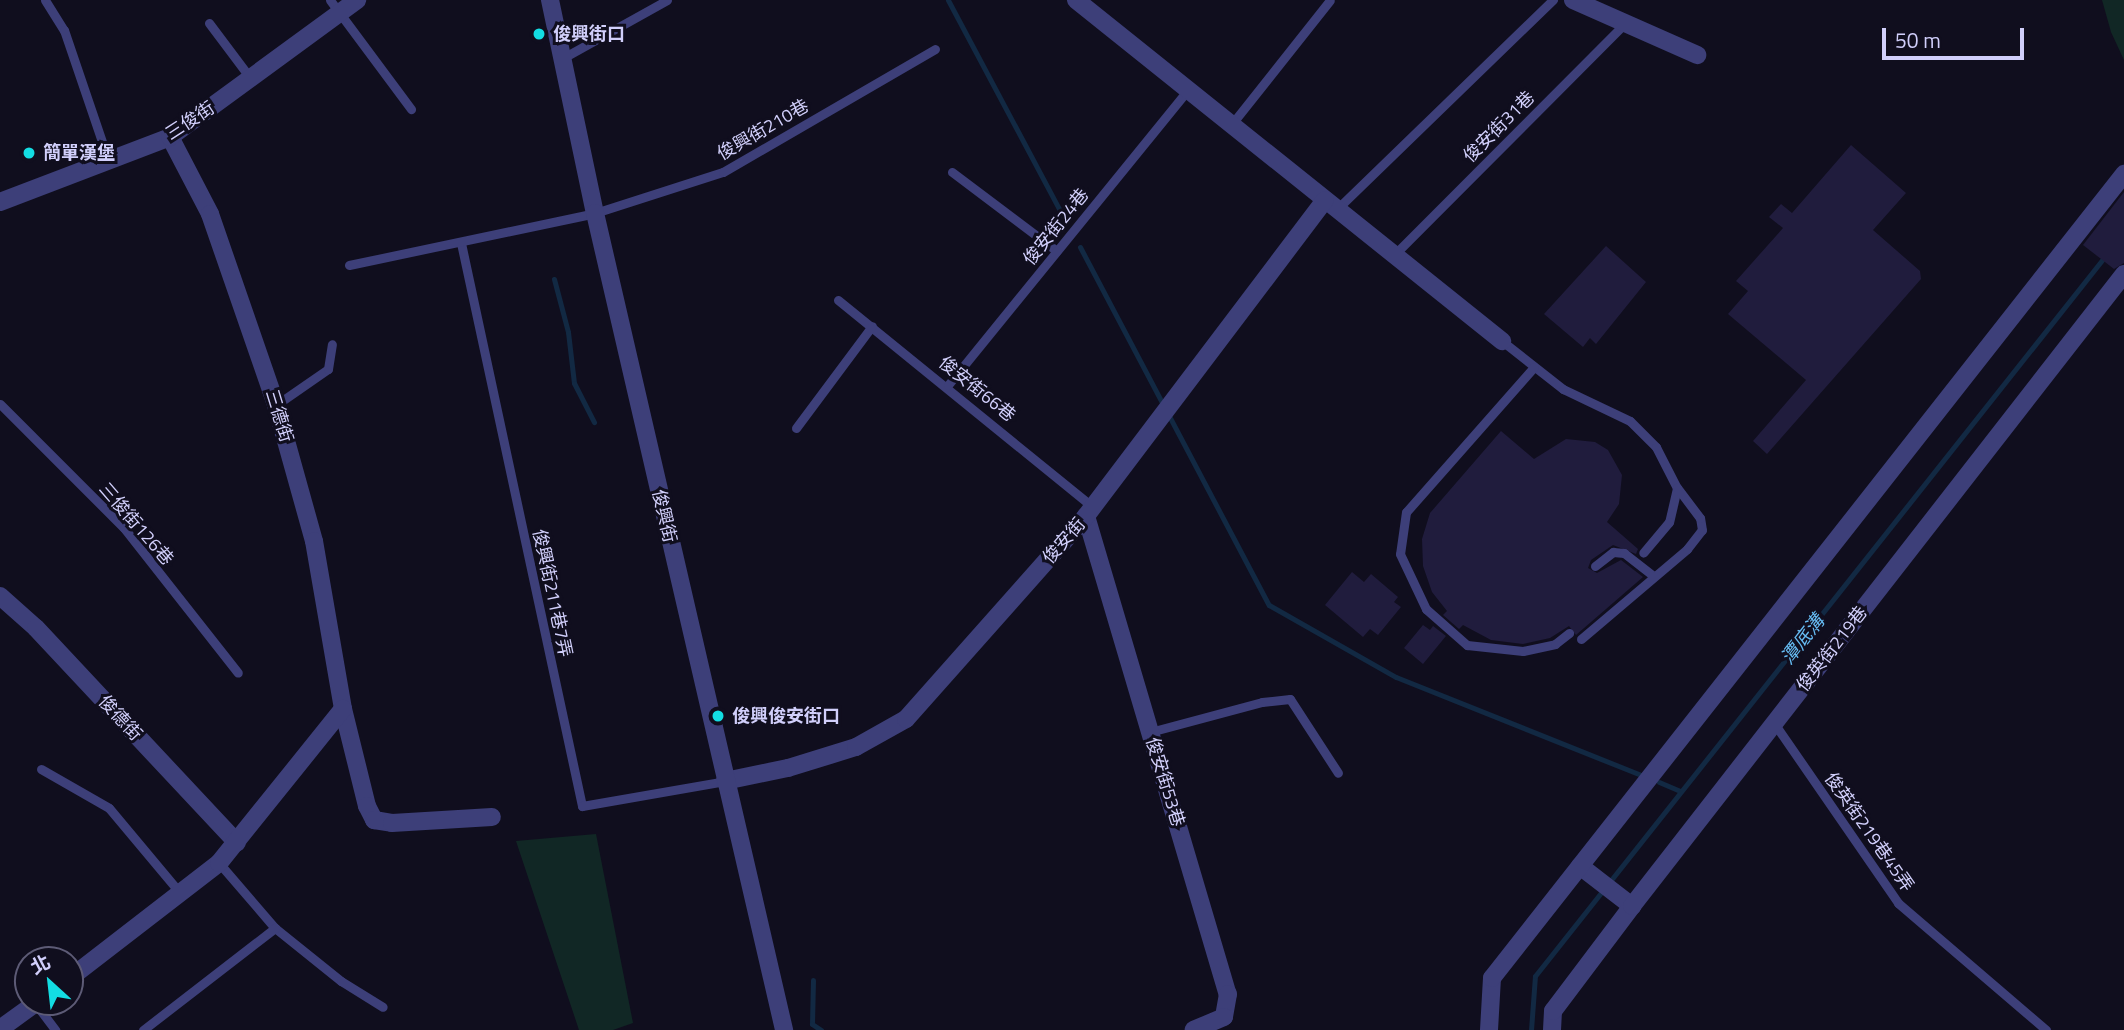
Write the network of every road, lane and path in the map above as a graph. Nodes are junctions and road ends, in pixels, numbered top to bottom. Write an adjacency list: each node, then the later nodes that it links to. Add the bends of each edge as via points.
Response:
1 (45, 0): 20 (lane, via 64,30)
2 (358, 0): 9 (street, 三俊街)
3 (551, 0): 14 (street, 俊興街)
4 (667, 0): 14 (lane)
5 (1076, 0): 16 (street)
6 (1330, 0): 18 (lane)
7 (1553, 0): 24 (lane)
8 (1573, 0): 10 (street)
9 (334, 7): 15 (street, 三俊街); 17 (lane)
10 (1626, 22): 13 (street); 28 (lane, 俊安街31巷)
11 (209, 23): 15 (lane)
12 (935, 49): 25 (lane, 俊興街210巷, via 723,172)
13 (1697, 55)
14 (563, 58): 25 (street, 俊興街)
15 (252, 80): 19 (street, 三俊街)
16 (1188, 90): 18 (street); 27 (lane, 俊安街24巷)
17 (411, 109)
18 (1231, 125): 24 (street)
19 (170, 137): 20 (street, 三俊街); 38 (street, 三德街, via 211,214)
20 (109, 162): 23 (street, 三俊街)
21 (952, 172): 27 (lane)
22 (2124, 174): 58 (street)
23 (0, 202)
24 (1331, 204): 28 (street); 41 (street, 俊安街)
25 (595, 213): 26 (lane, 俊興街210巷); 54 (street, 俊興街)
26 (461, 243): 29 (lane, 俊興街210巷); 54 (lane, 俊興街211巷7弄, via 582,806)
27 (1057, 251): 36 (lane, 俊安街24巷)
28 (1394, 255): 33 (street)
29 (349, 265)
30 (2124, 274): 50 (street, 俊英街219巷)
31 (838, 300): 32 (lane, 俊安街66巷)
32 (872, 326): 36 (lane, 俊安街66巷); 39 (lane)
33 (1502, 341): 35 (lane)
34 (331, 344): 38 (lane, via 328,369)
35 (1534, 367): 40 (lane, via 1563,389 1630,421 1656,447); 46 (lane, via 1406,512 1400,554 1426,609 1466,645 1523,651 1555,644)
36 (948, 385): 41 (lane, 俊安街66巷)
37 (0, 404): 48 (lane, 三俊街126巷, via 124,528)
38 (276, 405): 49 (street, 三德街, via 314,541)
39 (796, 428)
40 (1677, 488): 42 (lane, via 1669,522); 44 (lane, via 1700,518 1702,530 1687,550)
41 (1090, 511): 51 (street, 俊安街53巷); 54 (street, 俊安街, via 906,719 856,747)
42 (1643, 553)
43 (1595, 566): 44 (lane, via 1613,552 1624,554)
44 (1653, 576): 47 (lane)
45 (0, 596): 56 (street, 俊德街, via 36,628)
46 (1569, 633)
47 (1581, 639)
48 (238, 673)
49 (343, 709): 55 (street, 三德街, via 374,820); 56 (street)
50 (1774, 723): 60 (street, 俊英街219巷); 71 (lane, 俊英街219巷45弄, via 1898,903)
51 (1150, 732): 53 (lane, via 1262,702 1290,699); 68 (street, 俊安街53巷, via 1228,994 1224,1017)
52 (40, 769): 59 (lane, via 109,808)
53 (1338, 774)
54 (725, 781): 67 (street, 俊興街)
55 (492, 817)
56 (237, 843): 57 (street)
57 (219, 863): 59 (street); 61 (lane)
58 (1580, 866): 60 (street); 69 (street, via 1492,978)
59 (181, 894): 62 (street)
60 (1632, 906): 70 (street, 俊英街219巷, via 1553,1011)
61 (275, 928): 63 (lane); 66 (lane)
62 (84, 967)
63 (383, 1007)
64 (18, 1016): 65 (street)
65 (0, 1029)
66 (143, 1030)
67 (784, 1030)
68 (1194, 1030)
69 (1489, 1030)
70 (1552, 1030)
71 (2046, 1030)

